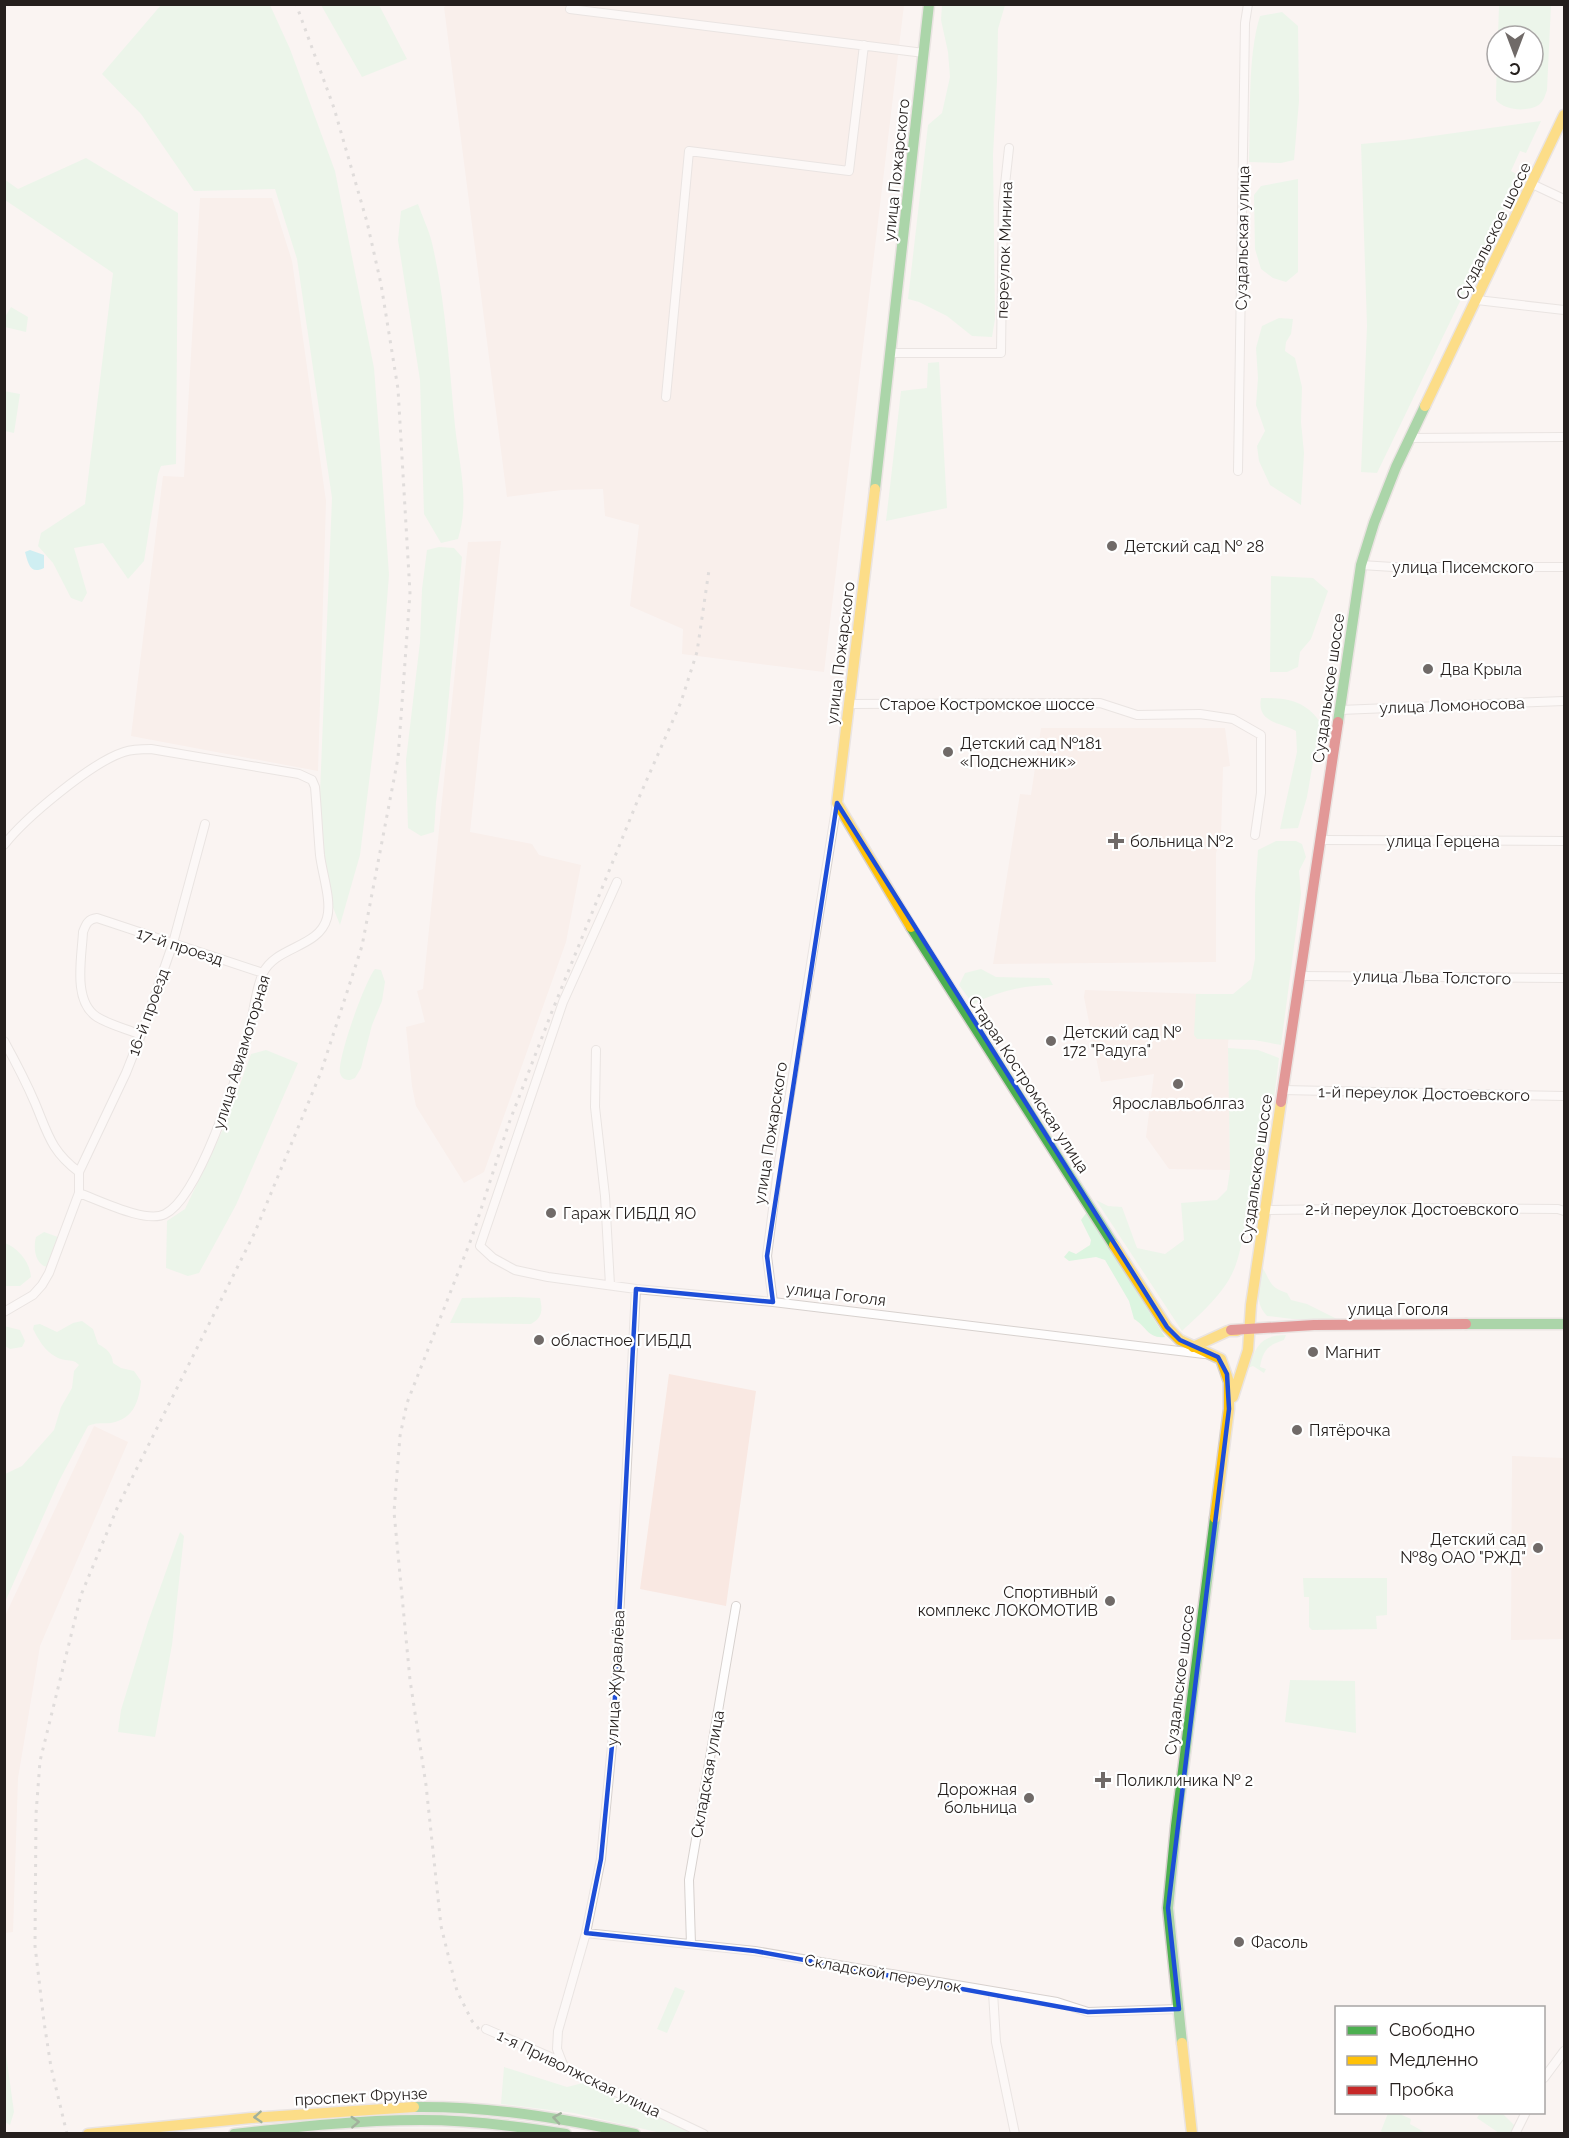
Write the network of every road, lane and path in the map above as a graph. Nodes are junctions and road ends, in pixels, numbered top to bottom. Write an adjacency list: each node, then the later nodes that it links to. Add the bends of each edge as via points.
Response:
1 (929, 4): 5 (main road, улица Пожарского)
2 (1248, 4): 16 (street, Суздальская улица)
3 (570, 9): 4 (street)
4 (864, 45): 5 (street); 13 (street, via 849,171 689,151)
5 (924, 53): 12 (main road, улица Пожарского)
6 (1564, 115): 8 (main road, Суздальское шоссе)
7 (1009, 148): 12 (street, переулок Минина, via 1003,203 1001,353)
8 (1532, 184): 9 (street); 10 (main road, Суздальское шоссе)
9 (1564, 199)
10 (1477, 300): 11 (street); 15 (main road, Суздальское шоссе)
11 (1564, 310)
12 (891, 352): 20 (main road, улица Пожарского)
13 (666, 397)
14 (1564, 436): 15 (street)
15 (1410, 438): 17 (main road, Суздальское шоссе, via 1387,488)
16 (1238, 471)
17 (1361, 565): 18 (street, улица Писемского); 21 (main road, Суздальское шоссе)
18 (1564, 567)
19 (1564, 701): 21 (street, улица Ломоносова)
20 (849, 704): 22 (main road, улица Пожарского); 24 (street, Старое Костромское шоссе, via 1100,703 1137,716 1200,714 1233,719 1261,735 1261,793)
21 (1340, 710): 25 (main road, Суздальское шоссе)
22 (837, 804): 44 (street, улица Пожарского, via 770,1232 767,1256); 52 (main road, Старая Костромская улица, via 1167,1327)
23 (205, 824): 29 (street, 16-й проезд)
24 (1255, 835)
25 (1321, 840): 26 (street, улица Герцена); 31 (main road, Суздальское шоссе)
26 (1564, 841)
27 (4, 845): 30 (street, улица Авиамоторная, via 50,801 102,762 126,751 152,749 299,774 312,780 327,918 320,932 276,958)
28 (616, 882): 42 (street, улица Гоголя, via 563,1002 480,1246 515,1270)
29 (172, 943): 30 (street, 17-й проезд); 33 (street, 16-й проезд); 33 (street, 17-й проезд, via 97,918 87,923 83,932 80,991 90,1010 95,1016)
30 (263, 973): 39 (street, улица Авиамоторная, via 221,1123 179,1202 168,1213 154,1217)
31 (1299, 976): 32 (street, улица Льва Толстого); 36 (main road, Суздальское шоссе)
32 (1564, 978)
33 (141, 1035): 38 (street, 16-й проезд)
34 (4, 1041): 38 (street, via 50,1140 67,1163)
35 (596, 1050): 42 (street, via 595,1107)
36 (1283, 1090): 37 (street, 1-й переулок Достоевского); 40 (main road, Суздальское шоссе)
37 (1564, 1096)
38 (80, 1172): 39 (street, 16-й проезд)
39 (79, 1193): 46 (street, 16-й проезд, via 42,1285)
40 (1266, 1210): 41 (street, 2-й переулок Достоевского); 45 (main road, Суздальское шоссе)
41 (1561, 1210)
42 (610, 1285): 43 (street, улица Гоголя)
43 (636, 1289): 44 (street, улица Гоголя); 58 (street, улица Журавлёва, via 613,1735 601,1859)
44 (773, 1302): 54 (street, улица Гоголя)
45 (1251, 1306): 48 (main road, via 1260,1321); 49 (main road, Суздальское шоссе); 50 (main road, Суздальское шоссе)
46 (4, 1312)
47 (1564, 1324): 48 (main road, улица Гоголя)
48 (1277, 1326): 49 (main road, улица Гоголя); 53 (main road, via 1259,1333)
49 (1249, 1329): 50 (main road, улица Гоголя); 53 (main road, Суздальское шоссе)
50 (1231, 1330): 51 (main road); 53 (main road, via 1244,1336)
51 (1220, 1336): 52 (main road, улица Гоголя); 55 (main road, via 1215,1346)
52 (1193, 1347): 54 (street, улица Гоголя); 55 (main road, Старая Костромская улица)
53 (1248, 1348): 55 (main road, via 1235,1363); 56 (main road, Суздальское шоссе)
54 (1178, 1351): 55 (street, улица Гоголя)
55 (1218, 1357): 56 (main road, Суздальское шоссе, via 1229,1385)
56 (1229, 1409): 61 (main road, Суздальское шоссе, via 1168,1908)
57 (736, 1606): 59 (street, Складская улица, via 689,1880)
58 (586, 1933): 59 (street, Складской переулок); 64 (street, улица Журавлёва, via 558,2031)
59 (691, 1944): 60 (street, Складской переулок, via 755,1951)
60 (993, 1992): 61 (street, Складской переулок, via 1057,2002 1088,2012); 72 (street, via 996,2042)
61 (1179, 2009): 73 (main road, Суздальское шоссе)
62 (486, 2029): 64 (street, 1-я Приволжская улица)
63 (1564, 2051): 65 (street)
64 (561, 2062): 71 (street, 1-я Приволжская улица, via 565,2068)
65 (1545, 2077)
66 (1525, 2114): 74 (street)
67 (88, 2133): 70 (main road, проспект Фрунзе, one-way to 67, via 524,2113 389,2107)
68 (234, 2133): 69 (main road, проспект Фрунзе, one-way to 69, via 403,2120 472,2122)
69 (566, 2133)
70 (634, 2133)
71 (704, 2133)
72 (1015, 2133)
73 (1192, 2133)
74 (1515, 2133)

